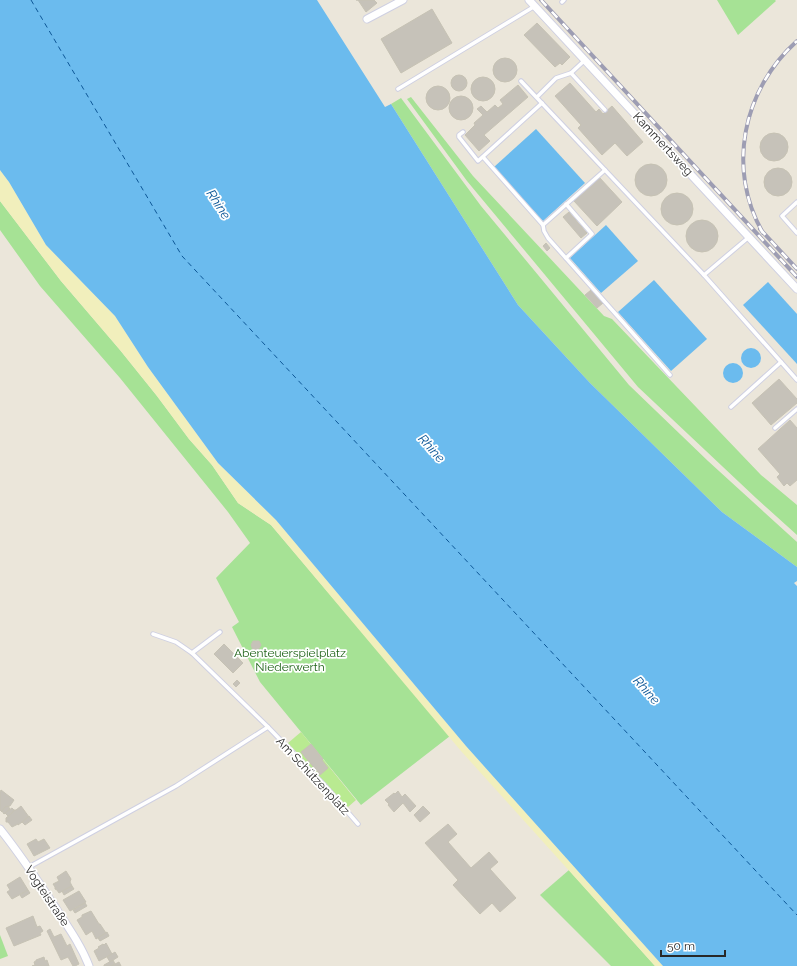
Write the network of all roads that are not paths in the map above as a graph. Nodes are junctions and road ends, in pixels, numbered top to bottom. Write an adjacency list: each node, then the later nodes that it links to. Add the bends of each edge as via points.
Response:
1 (403, 0): 4 (street)
2 (529, 0): 3 (street, Kammertsweg)
3 (535, 6): 5 (street, Kammertsweg); 8 (lane)
4 (367, 19)
5 (585, 60): 6 (lane); 19 (street, Kammertsweg)
6 (571, 73): 9 (lane, via 556,78); 11 (lane)
7 (521, 80): 9 (lane)
8 (398, 89)
9 (537, 97): 10 (lane)
10 (542, 103): 13 (lane); 14 (lane)
11 (605, 110)
12 (463, 132): 13 (lane, via 459,137 478,161)
13 (483, 156): 17 (lane)
14 (605, 170): 16 (lane); 21 (lane)
15 (797, 202): 18 (lane, via 782,216)
16 (566, 204): 17 (lane); 20 (lane, via 592,234)
17 (543, 225): 20 (lane, via 548,238)
18 (797, 233)
19 (748, 236): 21 (lane); 22 (street, Kammertsweg)
20 (566, 258): 24 (lane)
21 (704, 275): 23 (lane)
22 (797, 289)
23 (781, 362): 25 (lane); 26 (lane)
24 (670, 374)
25 (797, 380)
26 (730, 407)
27 (797, 409): 28 (lane)
28 (775, 428)
29 (220, 632): 31 (lane)
30 (153, 634): 31 (lane, Am Schützenplatz, via 176,642)
31 (192, 653): 32 (lane, Am Schützenplatz)
32 (268, 728): 33 (lane, Am Schützenplatz); 35 (lane, via 176,786)
33 (358, 824)
34 (0, 829): 35 (street, Vogteistraße)
35 (29, 867): 36 (street, Vogteistraße, via 80,945)
36 (90, 966)

